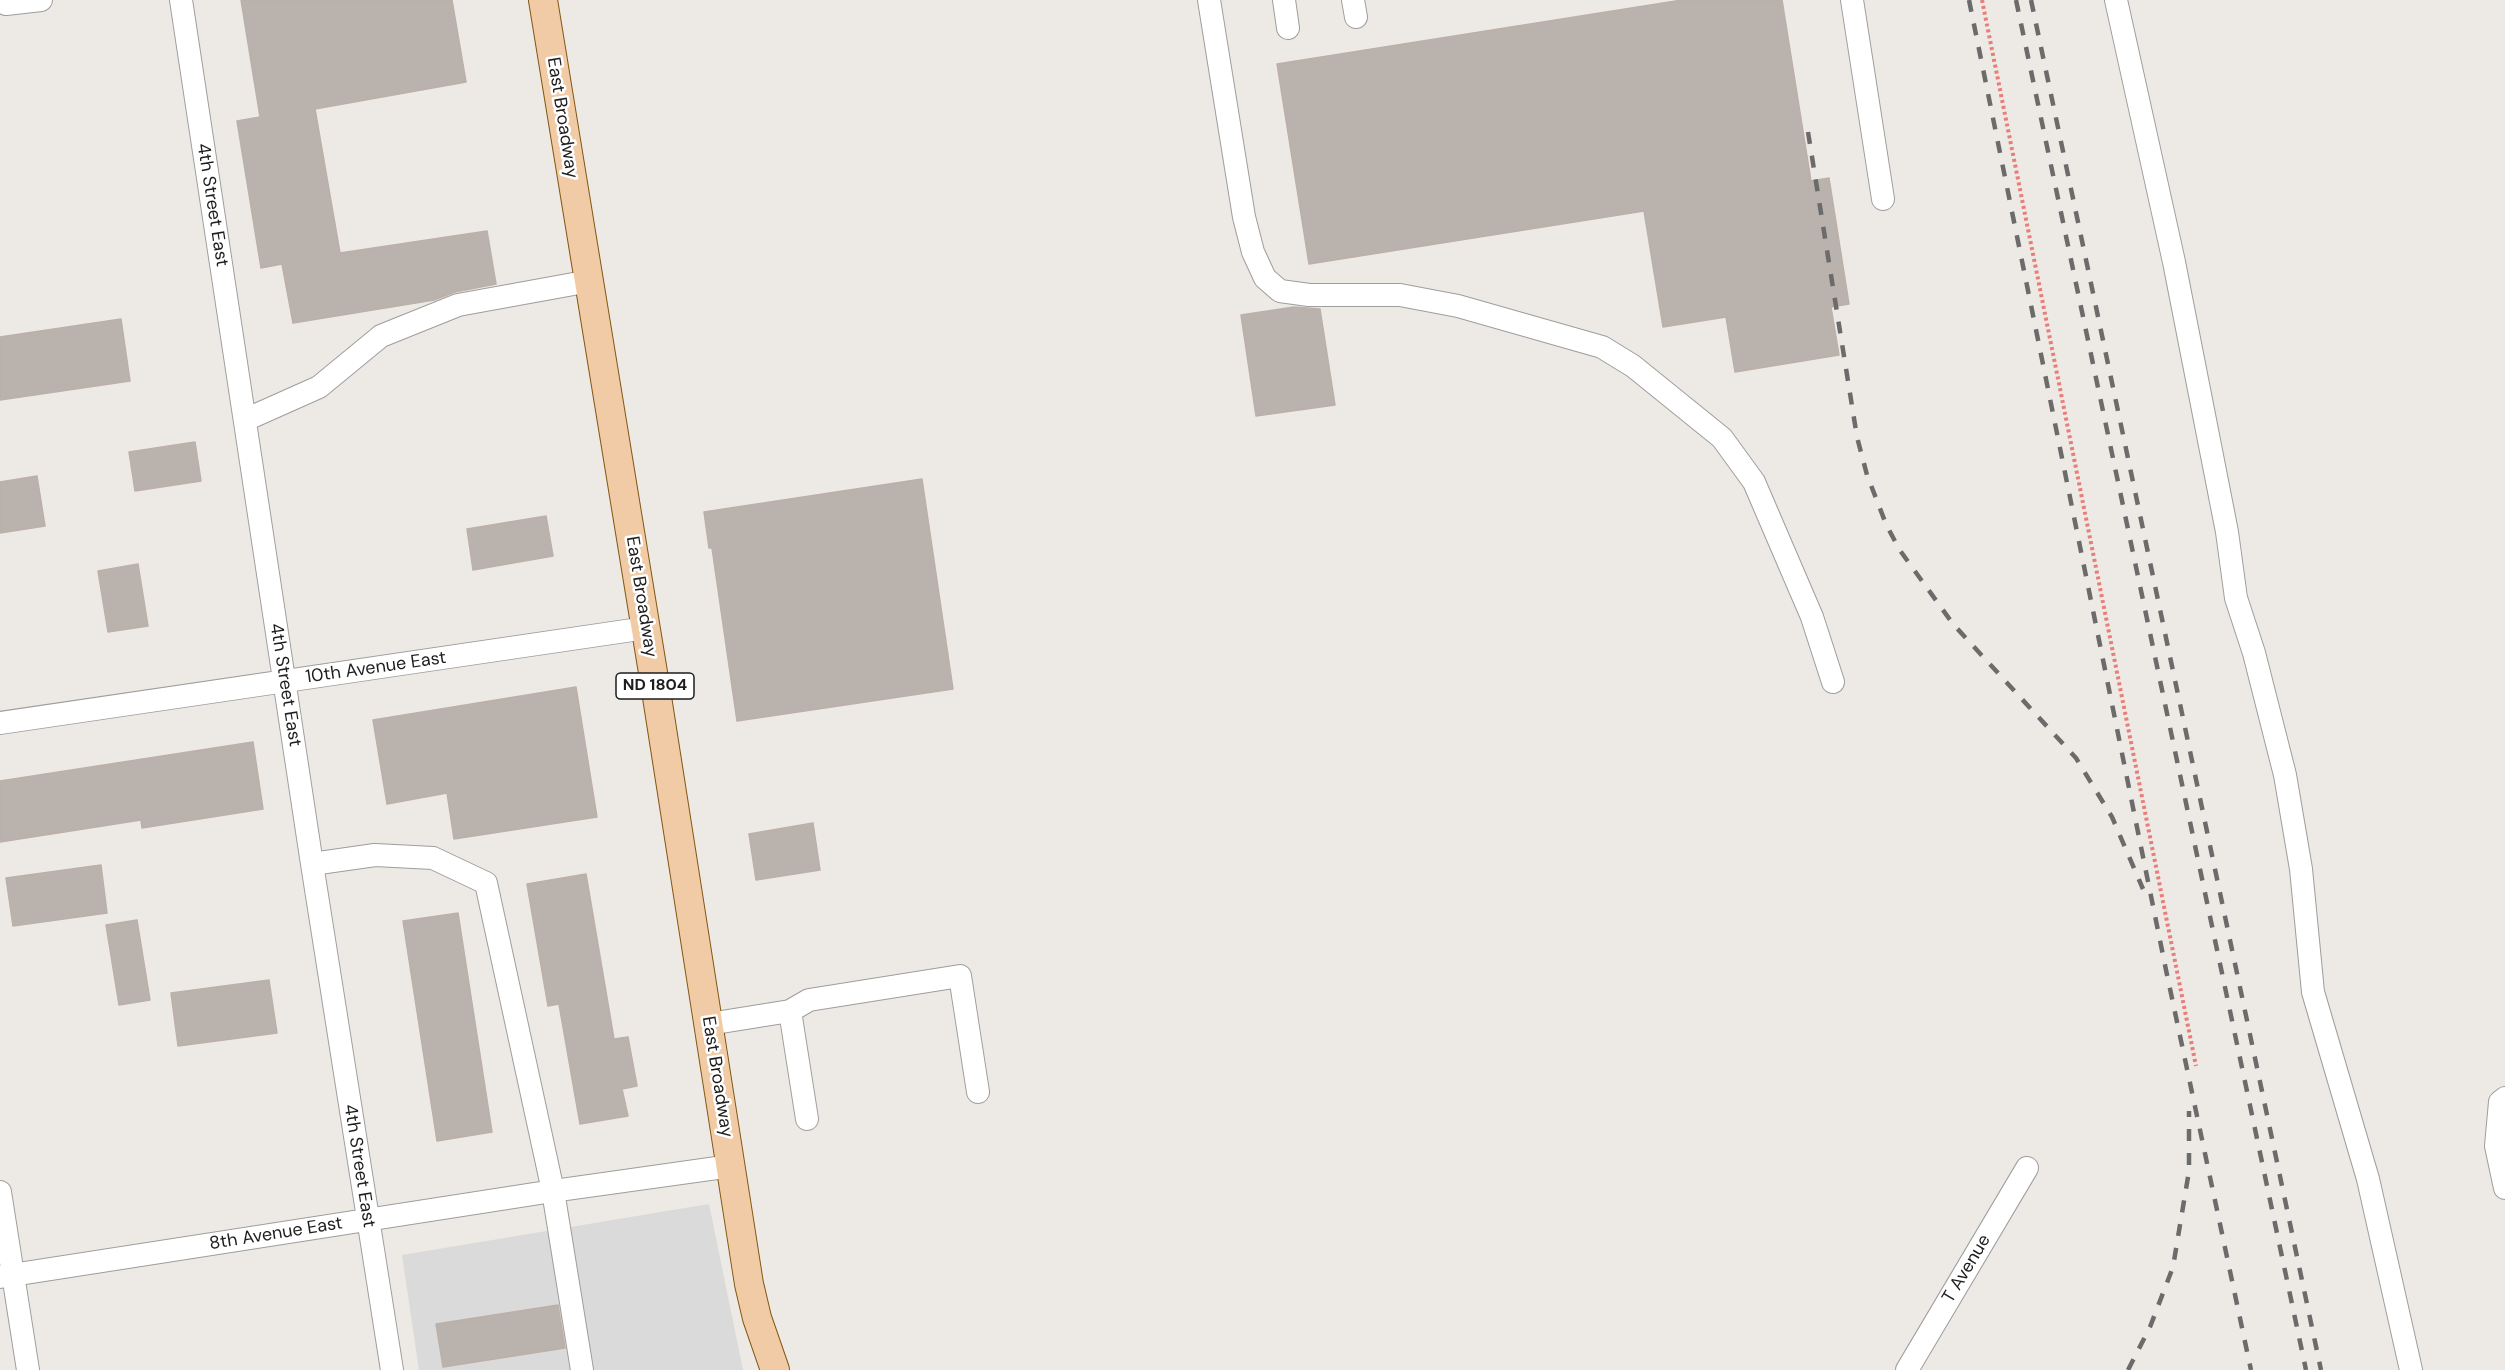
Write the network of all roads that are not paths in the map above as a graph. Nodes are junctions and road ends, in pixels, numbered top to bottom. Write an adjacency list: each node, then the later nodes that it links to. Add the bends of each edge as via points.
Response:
1 (41, 0): 8 (street)
2 (181, 0): 12 (street, 4th Street East)
3 (543, 0): 11 (main road, East Broadway / ND 1804)
4 (1209, 0): 15 (street, via 1244,217 1265,278 1280,291 1400,295 1458,306 1602,347 1633,366 1722,438 1754,482 1812,617)
5 (1284, 0): 9 (street)
6 (1852, 0): 10 (street)
7 (2116, 0): 35 (street, via 2174,262 2227,532 2236,598 2285,775 2301,869 2313,992 2368,1179)
8 (6, 4)
9 (1288, 28)
10 (1883, 199)
11 (590, 281): 12 (street, via 458,305 381,336 319,387); 13 (main road, East Broadway / ND 1804)
12 (245, 420): 14 (street, 4th Street East)
13 (646, 628): 14 (street, 10th Avenue East); 19 (main road, East Broadway / ND 1804)
14 (284, 681): 16 (street, 10th Avenue East); 17 (street, 4th Street East)
15 (1833, 682)
16 (0, 723)
17 (312, 864): 26 (street, via 375,855 433,858 486,883); 28 (street, 4th Street East)
18 (790, 1011): 19 (street); 20 (street, via 809,1000 960,976); 22 (street)
19 (709, 1024): 23 (main road, East Broadway / ND 1804)
20 (978, 1092)
21 (2505, 1098): 25 (street, via 2500,1102 2496,1146)
22 (807, 1119)
23 (731, 1167): 26 (street, 8th Avenue East); 33 (main road, East Broadway / ND 1804, via 757,1318)
24 (2027, 1168): 34 (street, T Avenue)
25 (2505, 1188)
26 (553, 1191): 28 (street, 8th Avenue East); 32 (street)
27 (0, 1192): 29 (street)
28 (368, 1220): 29 (street, 8th Avenue East); 31 (street, 4th Street East)
29 (6, 1276): 30 (street)
30 (28, 1370)
31 (392, 1370)
32 (582, 1370)
33 (775, 1370)
34 (1907, 1370)
35 (2411, 1370)

